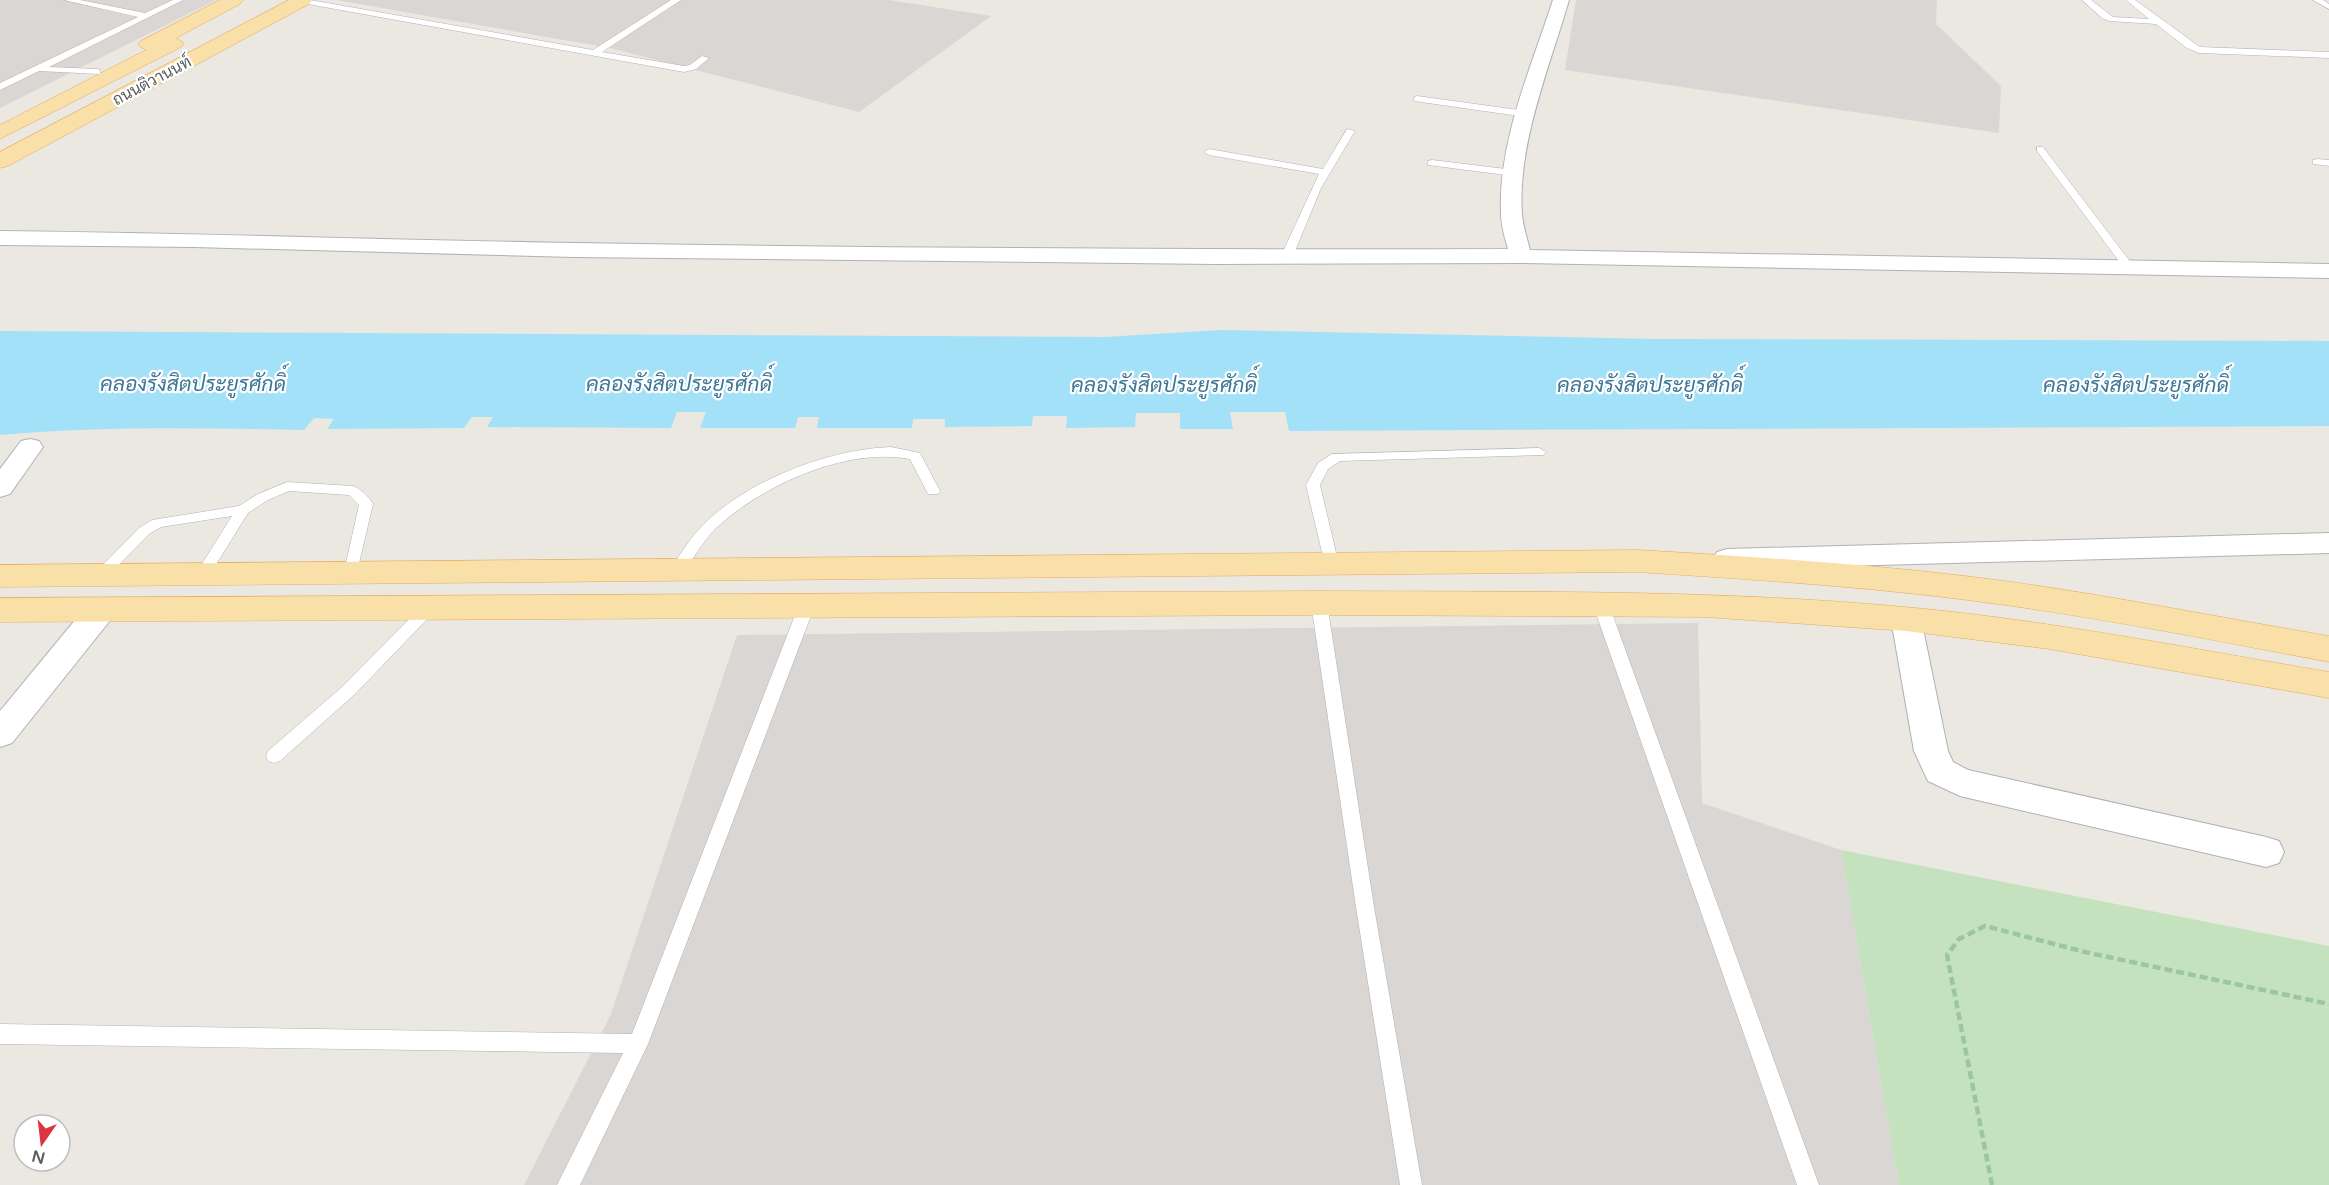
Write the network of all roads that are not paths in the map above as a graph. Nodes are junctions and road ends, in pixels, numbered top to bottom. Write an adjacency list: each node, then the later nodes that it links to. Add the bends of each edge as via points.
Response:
1 (68, 0): 13 (lane)
2 (178, 0): 13 (lane)
3 (234, 0): 19 (main road, ถนนติวานนท์)
4 (257, 0): 25 (main road, ถนนติวานนท์)
5 (282, 0): 26 (main road, ถนนติวานนท์)
6 (302, 0): 15 (lane); 29 (main road, ถนนติวานนท์)
7 (677, 0): 15 (lane)
8 (1561, 0): 22 (street)
9 (2086, 0): 14 (lane, via 2105,16)
10 (2130, 0): 14 (lane)
11 (2317, 0): 12 (lane)
12 (2329, 7)
13 (146, 16): 18 (lane)
14 (2159, 22): 16 (lane, via 2199,50)
15 (594, 53): 17 (lane, via 684,69)
16 (2329, 55)
17 (705, 58)
18 (38, 69): 19 (lane); 20 (lane)
19 (97, 72): 23 (main road, ถนนติวานนท์)
20 (0, 87)
21 (1417, 99): 22 (lane)
22 (1527, 114): 34 (street)
23 (0, 122)
24 (1350, 131): 33 (lane)
25 (0, 133)
26 (0, 149)
27 (2040, 149): 38 (lane)
28 (1209, 152): 33 (lane)
29 (0, 161)
30 (2317, 162): 32 (lane)
31 (1432, 163): 34 (lane)
32 (2329, 163)
33 (1325, 172): 36 (lane)
34 (1514, 173): 37 (street, via 1510,213)
35 (0, 238): 36 (street, via 573,250)
36 (1287, 256): 37 (street)
37 (1521, 256): 38 (street)
38 (2128, 266): 39 (street)
39 (2329, 271)
40 (30, 447): 42 (street)
41 (1539, 452): 47 (lane, via 1337,457 1323,466 1313,484)
42 (0, 488)
43 (933, 491): 48 (lane, via 915,456 903,452 866,451 816,463 713,523)
44 (243, 510): 49 (lane, via 287,486 353,491 366,504); 50 (lane); 52 (lane, via 157,523)
45 (2329, 543): 46 (street)
46 (1637, 561): 47 (main road); 60 (main road, via 1732,566 2013,594)
47 (1332, 565): 48 (main road)
48 (678, 569): 49 (main road)
49 (351, 572): 50 (main road)
50 (202, 575): 52 (main road)
51 (0, 576): 52 (main road)
52 (99, 576)
53 (1599, 602): 54 (main road); 59 (main road); 69 (lane)
54 (1319, 603): 55 (main road); 68 (lane)
55 (807, 605): 56 (main road); 66 (lane)
56 (429, 608): 58 (main road); 63 (lane, via 349,690)
57 (0, 610): 58 (main road)
58 (101, 610): 62 (street)
59 (1906, 619): 61 (main road, via 2049,637); 64 (street, via 1931,751 1940,771 1960,782)
60 (2329, 649)
61 (2329, 685)
62 (2, 730)
63 (274, 756)
64 (2266, 852)
65 (0, 1034): 66 (lane)
66 (638, 1044): 67 (lane)
67 (568, 1185)
68 (1411, 1185)
69 (1809, 1185)

